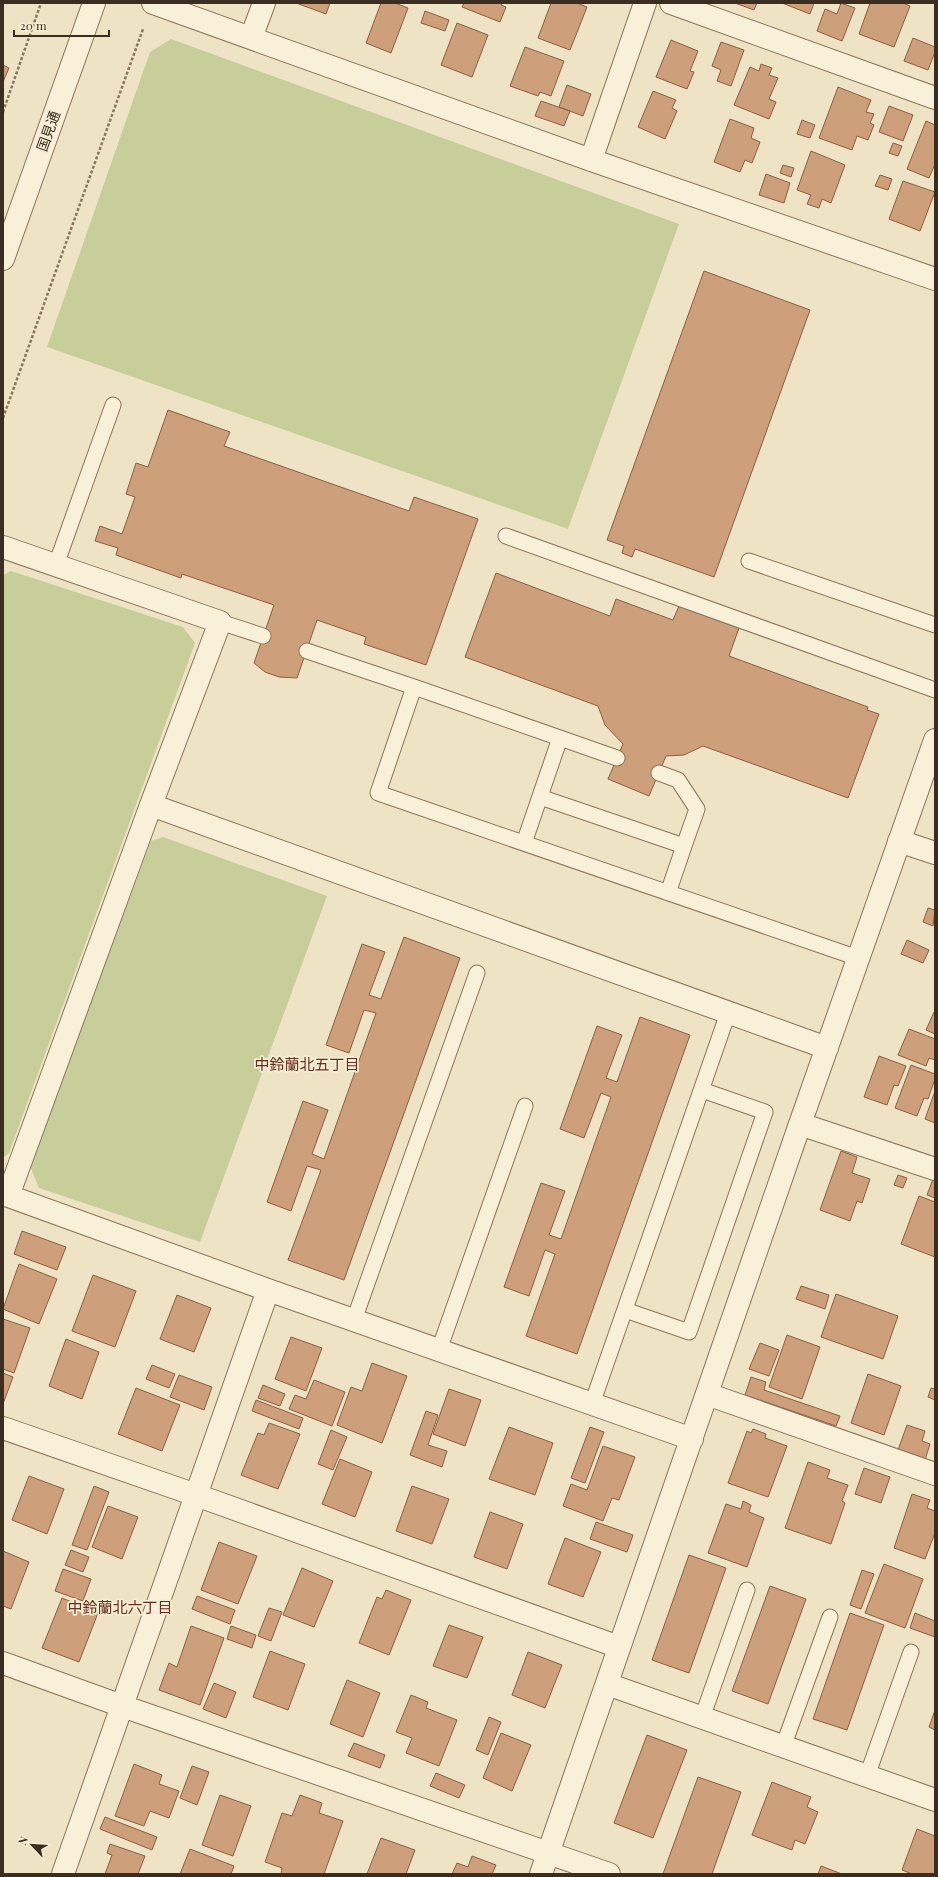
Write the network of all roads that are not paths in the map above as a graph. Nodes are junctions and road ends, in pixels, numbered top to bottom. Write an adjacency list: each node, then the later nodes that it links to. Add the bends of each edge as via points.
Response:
1 (94, 3): 9 (street, 国見通)
2 (153, 3): 6 (street)
3 (264, 3): 6 (street)
4 (645, 3): 8 (street)
5 (671, 3): 7 (street)
6 (251, 38): 8 (street)
7 (935, 98)
8 (591, 160): 10 (street)
9 (3, 259)
10 (935, 280)
11 (113, 405): 15 (lane)
12 (506, 536): 21 (lane)
13 (3, 548): 15 (street)
14 (749, 561): 17 (lane)
15 (56, 565): 16 (street)
16 (220, 622): 18 (lane); 27 (street)
17 (935, 626)
18 (263, 636)
19 (306, 651): 20 (lane)
20 (414, 686): 22 (lane); 29 (lane, via 378,793)
21 (935, 690)
22 (560, 738): 24 (lane); 26 (lane)
23 (935, 740): 28 (street)
24 (617, 758)
25 (659, 774): 30 (lane, via 678,780 697,809)
26 (540, 796): 29 (lane); 30 (lane)
27 (151, 805): 35 (street); 41 (street)
28 (899, 841): 31 (street); 33 (street)
29 (524, 843): 32 (lane)
30 (684, 846): 32 (lane)
31 (935, 853)
32 (668, 893): 33 (lane)
33 (858, 958): 36 (street)
34 (477, 973): 44 (lane)
35 (728, 1013): 36 (street); 37 (lane)
36 (827, 1048): 39 (street)
37 (702, 1090): 43 (lane); 43 (lane, via 765,1112 689,1332)
38 (525, 1106): 45 (lane)
39 (800, 1124): 40 (street); 46 (street)
40 (935, 1169)
41 (6, 1195): 42 (street)
42 (268, 1290): 44 (street); 51 (street)
43 (625, 1310): 47 (lane)
44 (354, 1320): 45 (street)
45 (439, 1350): 47 (street)
46 (707, 1394): 49 (street); 50 (street)
47 (592, 1404): 49 (street)
48 (3, 1428): 51 (street)
49 (692, 1439): 54 (street)
50 (935, 1474)
51 (196, 1495): 54 (street); 58 (street)
52 (747, 1590): 59 (lane)
53 (830, 1617): 60 (lane)
54 (620, 1647): 57 (street)
55 (911, 1652): 61 (lane)
56 (3, 1663): 58 (street)
57 (607, 1684): 59 (street); 63 (street)
58 (122, 1706): 63 (street); 64 (street)
59 (702, 1718): 60 (street)
60 (783, 1747): 61 (street)
61 (867, 1776): 62 (street)
62 (935, 1800)
63 (549, 1853): 65 (street); 66 (street)
64 (63, 1874)
65 (541, 1874)
66 (609, 1874)

